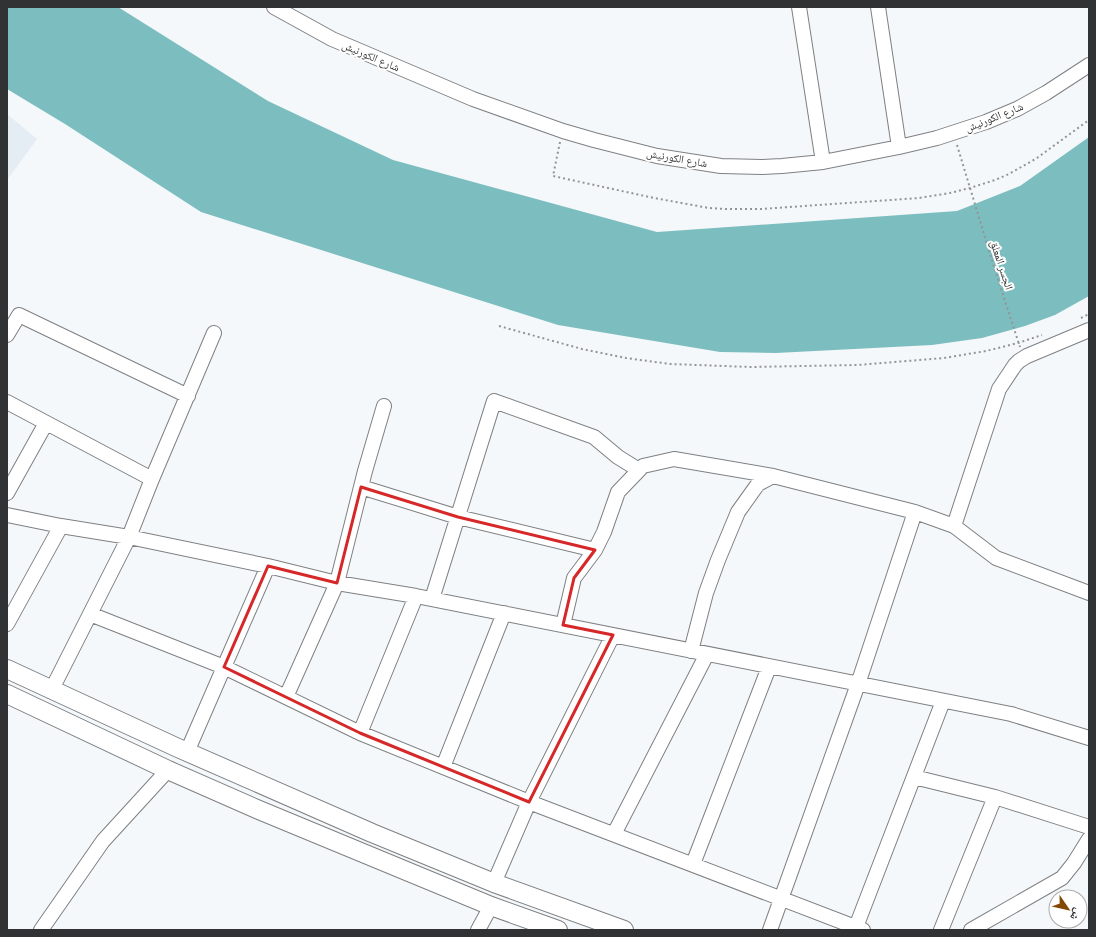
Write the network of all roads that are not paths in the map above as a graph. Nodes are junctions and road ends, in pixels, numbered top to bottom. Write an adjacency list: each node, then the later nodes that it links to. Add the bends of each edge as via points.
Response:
1 (274, 7): 6 (street, شارع الكورنيش, via 332,39 473,99 600,142 721,166 762,167)
2 (799, 7): 6 (street)
3 (878, 7): 5 (street)
4 (1089, 65): 5 (street, شارع الكورنيش, via 1046,94 1016,109 954,133)
5 (899, 148): 6 (street, شارع الكورنيش)
6 (823, 162)
7 (1089, 330): 23 (street, via 1019,361 999,389)
8 (214, 333): 10 (street)
9 (7, 335): 10 (street, via 19,315)
10 (188, 396): 16 (street)
11 (7, 402): 13 (street)
12 (384, 406): 17 (street)
13 (46, 423): 16 (street); 18 (street)
14 (639, 470): 15 (street, via 643,466 674,459); 21 (street, via 594,437 494,401); 25 (street, via 618,492)
15 (773, 476): 19 (street); 36 (street, via 758,484 738,512 706,593)
16 (152, 479): 24 (street)
17 (361, 487): 21 (street); 27 (street)
18 (7, 493)
19 (915, 512): 23 (street); 41 (street)
20 (7, 515): 22 (street)
21 (458, 517): 25 (street); 30 (street)
22 (61, 526): 24 (street); 33 (street)
23 (954, 526): 28 (street, via 996,558)
24 (129, 536): 26 (street); 32 (street)
25 (595, 550): 34 (street, via 574,578)
26 (268, 566): 27 (street); 39 (street)
27 (336, 583): 29 (street); 44 (street)
28 (1089, 593)
29 (416, 596): 30 (street); 46 (street)
30 (432, 599): 31 (street)
31 (504, 613): 34 (street); 49 (street)
32 (90, 614): 39 (street); 42 (street)
33 (7, 624)
34 (563, 625): 35 (street)
35 (613, 635): 36 (street); 55 (street)
36 (691, 651): 37 (street)
37 (707, 654): 38 (street); 58 (street)
38 (769, 666): 41 (street); 60 (street)
39 (224, 667): 44 (street); 48 (street)
40 (7, 669): 42 (main road)
41 (858, 684): 45 (street); 62 (street)
42 (51, 691): 48 (main road)
43 (7, 694): 50 (main road)
44 (286, 697): 46 (street)
45 (943, 701): 47 (street, via 1010,714); 51 (street)
46 (360, 733): 49 (street)
47 (1089, 738)
48 (187, 752): 52 (main road)
49 (442, 767): 55 (street)
50 (168, 770): 56 (main road); 65 (street, via 103,841)
51 (914, 777): 54 (street); 64 (street)
52 (265, 786): 53 (main road); 56 (main road)
53 (282, 794): 56 (main road, via 272,799 269,808); 61 (main road)
54 (995, 797): 57 (street); 70 (street)
55 (529, 802): 58 (street); 61 (street)
56 (263, 811): 63 (main road)
57 (1089, 827)
58 (614, 834): 60 (street)
59 (1089, 839): 71 (street, via 1062,878)
60 (693, 864): 62 (street)
61 (494, 883): 68 (main road)
62 (781, 898): 64 (street); 69 (street)
63 (491, 906): 66 (street); 67 (main road)
64 (860, 929)
65 (41, 930)
66 (478, 930)
67 (558, 930)
68 (624, 930)
69 (770, 930)
70 (941, 930)
71 (971, 930)

